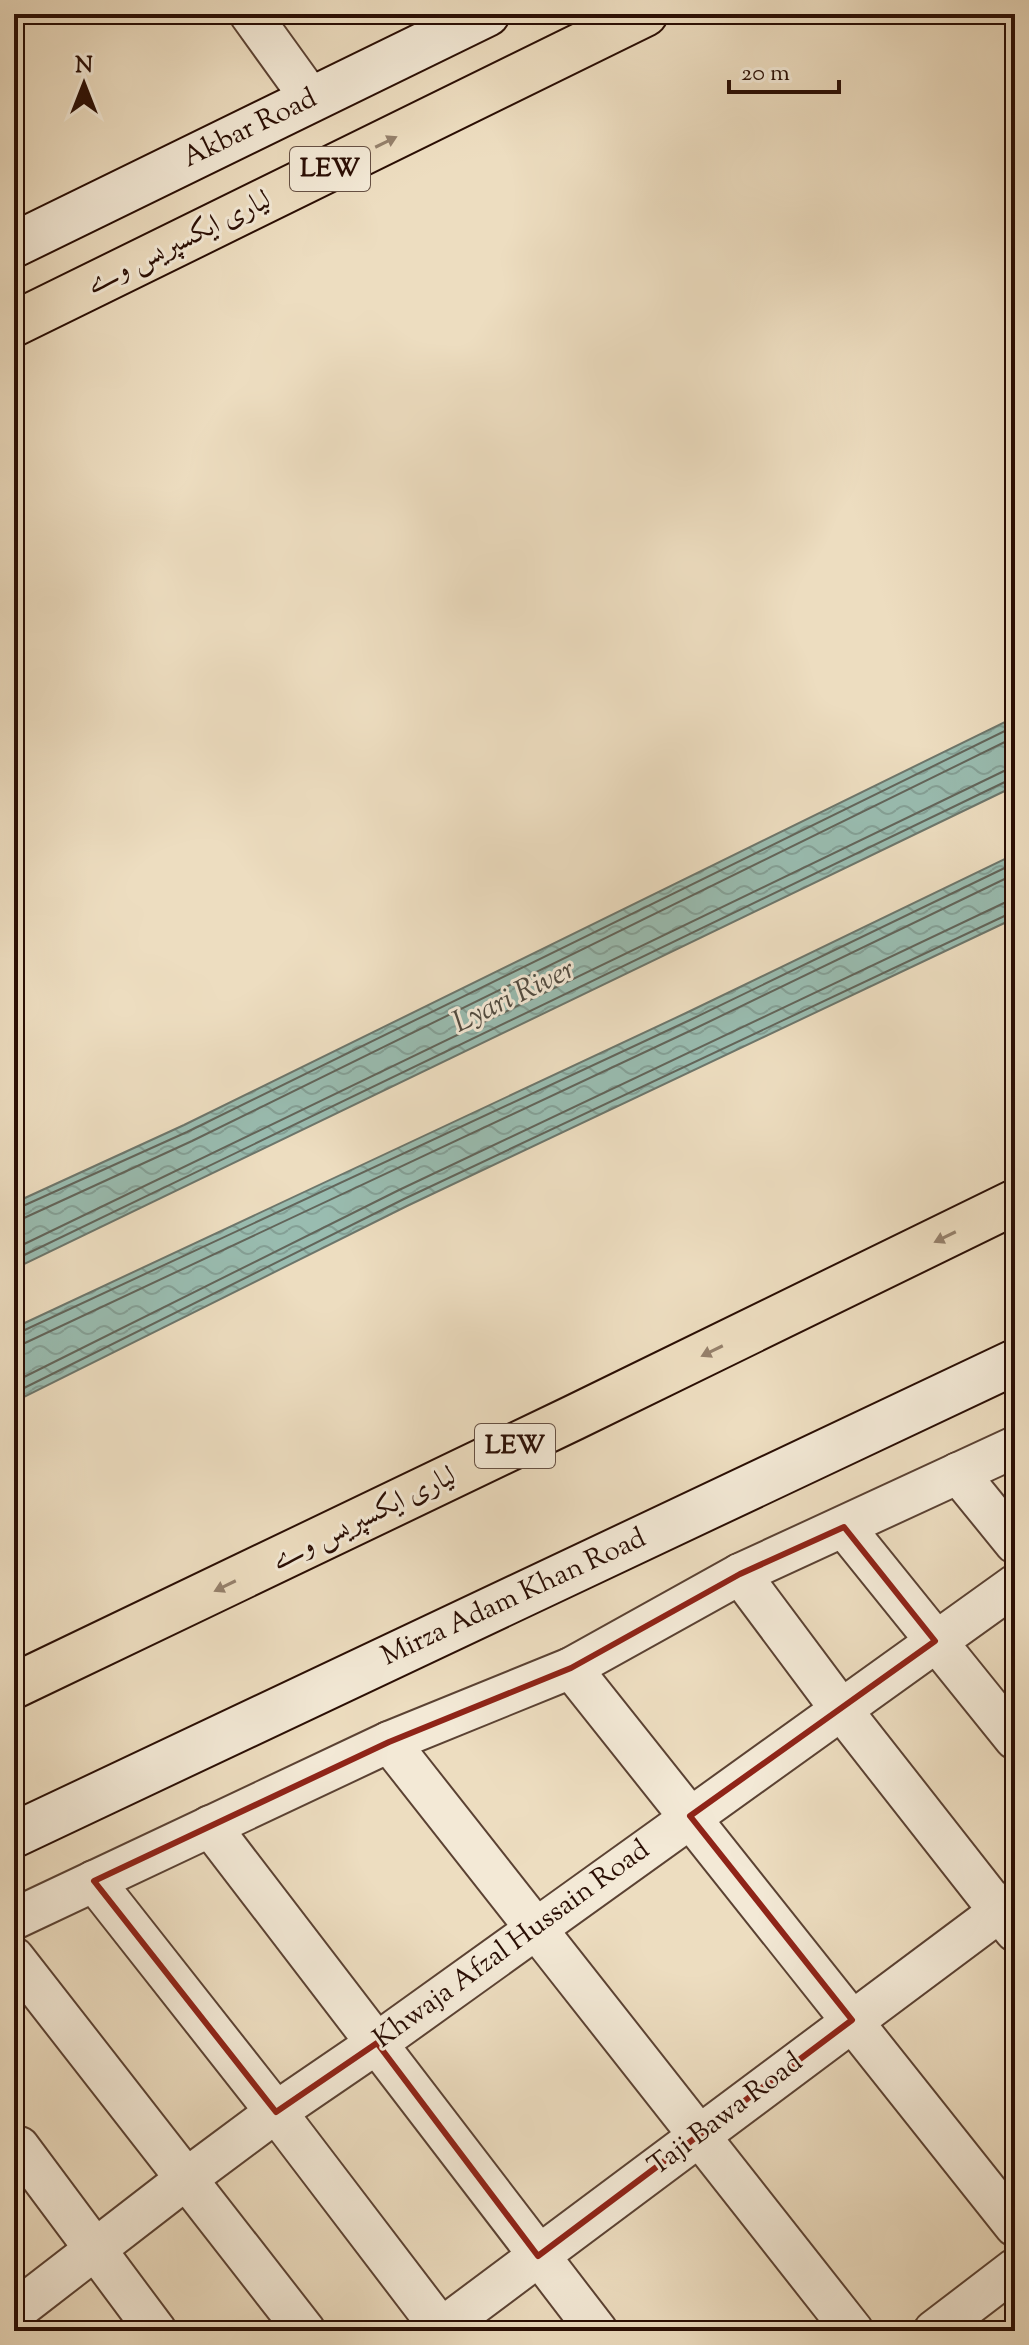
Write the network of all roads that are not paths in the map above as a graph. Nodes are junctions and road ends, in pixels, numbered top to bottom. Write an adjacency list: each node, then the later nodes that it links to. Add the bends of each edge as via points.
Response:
1 (250, 14): 4 (street)
2 (645, 14): 6 (highway, لیاری ایکسپریس وے / LEW, one-way to 2)
3 (471, 17): 4 (main road, Akbar Road)
4 (312, 100): 5 (main road, Akbar Road)
5 (14, 245)
6 (14, 324)
7 (1015, 1202): 17 (highway, لیاری ایکسپریس وے / LEW, one-way to 17)
8 (1015, 1362): 23 (main road, Mirza Adam Khan Road)
9 (1015, 1447): 10 (street)
10 (958, 1473): 11 (street); 12 (street)
11 (844, 1527): 13 (street); 15 (street)
12 (1015, 1543)
13 (740, 1574): 16 (street); 18 (street)
14 (1015, 1585): 15 (street, Khwaja Afzal Hussain Road)
15 (935, 1641): 18 (street, Khwaja Afzal Hussain Road); 19 (street)
16 (571, 1668): 20 (street); 21 (street)
17 (14, 1686)
18 (840, 1708): 21 (street, Khwaja Afzal Hussain Road); 25 (street)
19 (1015, 1739)
20 (389, 1742): 22 (street); 27 (street)
21 (690, 1816): 27 (street, Khwaja Afzal Hussain Road); 29 (street)
22 (210, 1826): 24 (street); 30 (street)
23 (14, 1835)
24 (94, 1881): 26 (street); 31 (street)
25 (1010, 1914): 29 (street, Taji Bawa Road)
26 (14, 1919)
27 (536, 1927): 30 (street, Khwaja Afzal Hussain Road); 32 (street)
28 (14, 1958): 34 (street)
29 (852, 2020): 32 (street, Taji Bawa Road); 35 (street)
30 (377, 2043): 31 (street, Khwaja Afzal Hussain Road); 37 (street)
31 (276, 2112): 34 (street, Khwaja Afzal Hussain Road); 40 (street)
32 (699, 2135): 37 (street, Taji Bawa Road); 44 (street)
33 (19, 2147): 36 (street)
34 (186, 2179): 36 (street, Khwaja Afzal Hussain Road); 42 (street)
35 (1015, 2226)
36 (94, 2249): 39 (street, Khwaja Afzal Hussain Road); 41 (street)
37 (538, 2256): 40 (street, Taji Bawa Road); 43 (street)
38 (1015, 2269): 45 (street)
39 (23, 2310)
40 (440, 2330)
41 (156, 2331)
42 (305, 2331)
43 (597, 2331)
44 (853, 2331)
45 (934, 2331)

